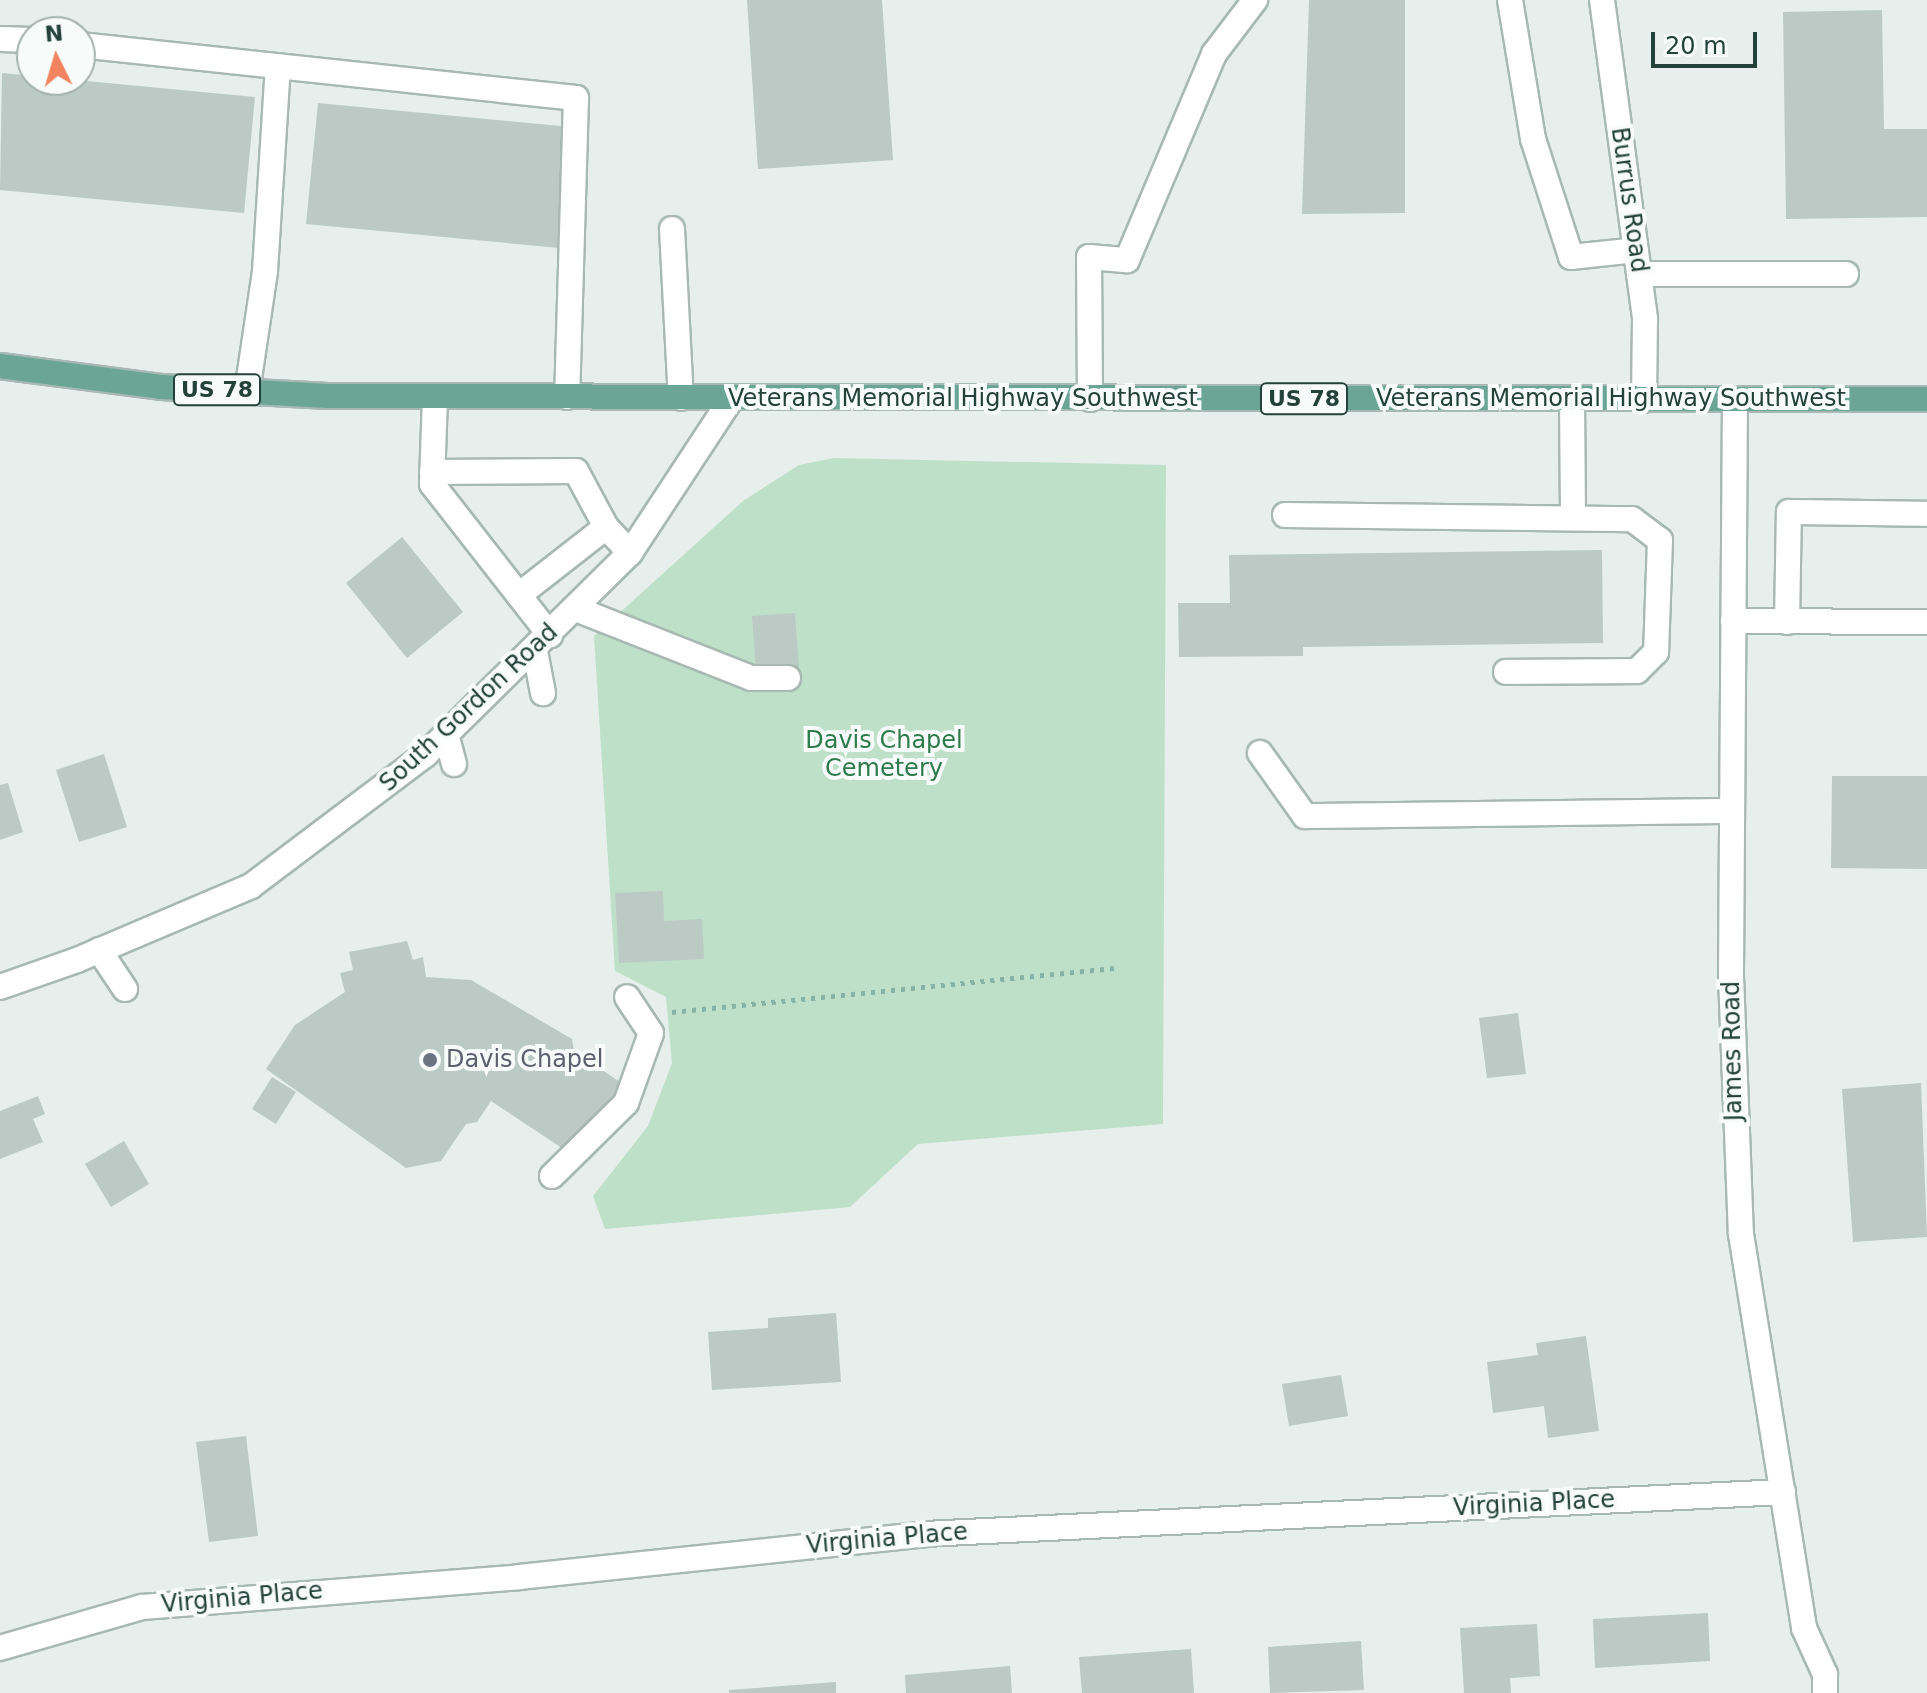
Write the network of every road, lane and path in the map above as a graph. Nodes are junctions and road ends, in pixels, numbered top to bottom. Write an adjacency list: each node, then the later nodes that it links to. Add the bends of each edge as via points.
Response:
1 (1255, 0): 15 (street, via 1214,54 1127,260 1089,257)
2 (1510, 0): 7 (street, via 1533,139 1571,257)
3 (1602, 0): 7 (street, Burrus Road)
4 (96, 47): 5 (street)
5 (278, 66): 10 (street, via 265,271); 12 (street, via 576,98)
6 (672, 229): 13 (street)
7 (1638, 262): 8 (street); 19 (street, Burrus Road, via 1645,319)
8 (1846, 274)
9 (0, 366): 10 (main road, Veterans Memorial Highway Southwest / US 78, via 161,387)
10 (247, 392): 11 (main road, Veterans Memorial Highway Southwest / US 78)
11 (435, 397): 12 (main road, Veterans Memorial Highway Southwest / US 78); 20 (street)
12 (567, 397): 13 (main road, Veterans Memorial Highway Southwest / US 78)
13 (681, 398): 14 (main road, Veterans Memorial Highway Southwest / US 78)
14 (732, 398): 15 (main road, Veterans Memorial Highway Southwest / US 78); 25 (street, South Gordon Road)
15 (1090, 399): 18 (main road, Veterans Memorial Highway Southwest / US 78)
16 (1735, 399): 17 (main road, Veterans Memorial Highway Southwest / US 78); 19 (main road, Veterans Memorial Highway Southwest / US 78); 28 (street, James Road)
17 (1927, 399)
18 (1572, 400): 19 (main road, Veterans Memorial Highway Southwest / US 78); 23 (street)
19 (1644, 400)
20 (432, 472): 24 (street, via 576,471); 26 (street, via 432,484)
21 (1927, 514): 29 (street, via 1789,512)
22 (1285, 515): 23 (street)
23 (1573, 518): 32 (street, via 1632,519 1660,540 1656,652 1637,671)
24 (606, 527): 25 (street); 26 (street)
25 (630, 553): 27 (street, South Gordon Road)
26 (519, 595): 31 (street)
27 (576, 609): 31 (street, South Gordon Road); 33 (street, via 751,678)
28 (1733, 621): 29 (street); 38 (street, James Road)
29 (1787, 622): 30 (street)
30 (1927, 622)
31 (542, 643): 34 (street); 35 (street, South Gordon Road)
32 (1506, 672)
33 (788, 678)
34 (543, 693)
35 (446, 734): 37 (street); 39 (street, South Gordon Road, via 374,796 251,886)
36 (1260, 753): 38 (street, via 1305,816)
37 (454, 764)
38 (1732, 811): 45 (street, James Road, via 1733,1090 1741,1234)
39 (99, 950): 41 (street, South Gordon Road); 42 (street)
40 (1114, 968): 43 (path)
41 (0, 987)
42 (125, 989)
43 (633, 1006): 44 (street, via 651,1033 626,1103)
44 (552, 1176)
45 (1783, 1492): 46 (street, Virginia Place, via 925,1534 519,1577 142,1607); 47 (street, James Road, via 1804,1628 1825,1674)
46 (0, 1648)
47 (1825, 1693)

